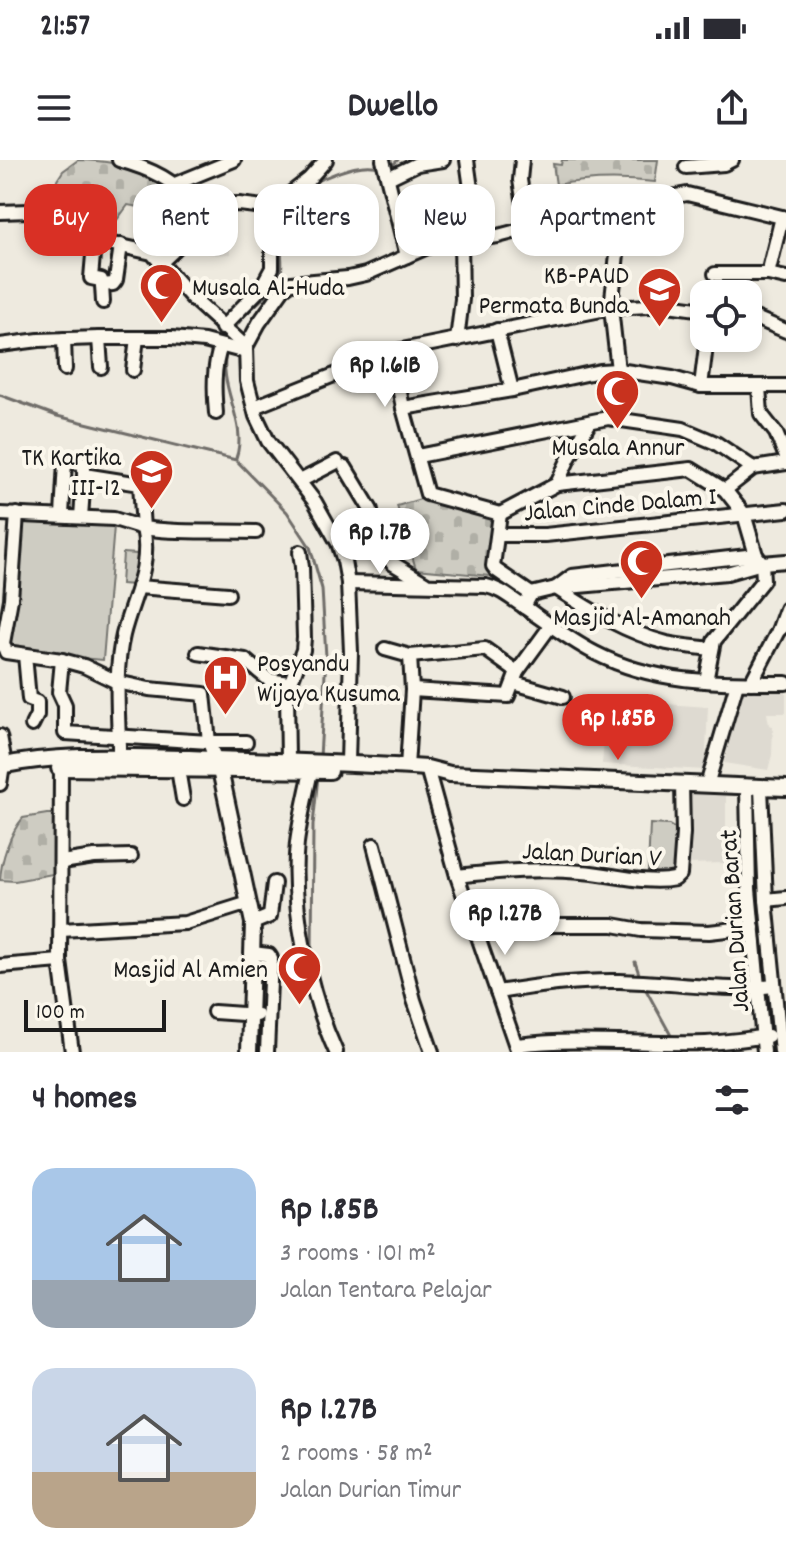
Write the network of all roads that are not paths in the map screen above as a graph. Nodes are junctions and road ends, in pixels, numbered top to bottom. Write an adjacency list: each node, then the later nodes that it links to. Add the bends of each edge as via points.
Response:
1 (119, 160): 12 (street)
2 (200, 160): 10 (street)
3 (234, 160): 10 (street)
4 (326, 160): 13 (street)
5 (443, 160): 11 (street)
6 (467, 160): 14 (street)
7 (522, 160): 15 (street)
8 (732, 160): 9 (street)
9 (686, 164): 16 (street)
10 (212, 168): 12 (street)
11 (386, 170): 18 (street)
12 (175, 184)
13 (303, 184)
14 (470, 184)
15 (521, 184)
16 (687, 194): 17 (street); 21 (street)
17 (684, 195)
18 (395, 207)
19 (24, 211): 20 (street)
20 (0, 212)
21 (784, 218): 32 (street)
22 (117, 244): 23 (street)
23 (121, 245): 30 (street, via 152,253); 34 (street, via 116,280)
24 (93, 256): 34 (street, via 91,278)
25 (168, 256): 30 (street)
26 (272, 256): 39 (street, via 261,288)
27 (407, 256): 48 (street, via 348,278 286,285)
28 (461, 256): 45 (street)
29 (617, 256): 36 (street)
30 (161, 262): 39 (street)
31 (715, 274): 32 (street)
32 (768, 274): 33 (street)
33 (786, 278)
34 (102, 285): 35 (street)
35 (103, 302)
36 (611, 308): 37 (street); 40 (street); 54 (street)
37 (690, 308)
38 (762, 321): 41 (street)
39 (225, 330): 48 (street)
40 (497, 330): 45 (street); 58 (street)
41 (786, 331)
42 (99, 338): 43 (street); 44 (street); 51 (street)
43 (137, 338): 47 (street); 53 (street)
44 (64, 339): 46 (street); 52 (street)
45 (457, 340): 49 (street)
46 (0, 345)
47 (221, 346): 48 (street); 61 (street, via 213,392)
48 (242, 348): 59 (street)
49 (392, 352): 59 (street); 60 (street)
50 (705, 352): 55 (street)
51 (101, 367)
52 (65, 369)
53 (133, 370)
54 (618, 370): 55 (street); 58 (street); 62 (street)
55 (701, 386): 57 (street)
56 (786, 386): 57 (street)
57 (759, 387): 65 (street, via 761,414)
58 (512, 390): 60 (street)
59 (254, 407): 69 (street, via 268,441)
60 (403, 408): 64 (street)
61 (216, 413)
62 (608, 418): 63 (street); 67 (street, via 683,429)
63 (590, 422): 64 (street); 70 (street)
64 (418, 456): 76 (street, via 427,494)
65 (786, 457)
66 (786, 463): 67 (street)
67 (753, 468): 71 (street)
68 (84, 475): 78 (street, via 84,463 65,462); 79 (street); 80 (street, via 140,484)
69 (300, 481): 72 (street, via 341,465); 87 (street, via 338,543)
70 (557, 484): 71 (street, via 691,469); 76 (street)
71 (725, 490): 77 (street)
72 (371, 510)
73 (786, 510): 77 (street, Jalan Cinde Dalam I)
74 (0, 514): 75 (street)
75 (17, 514): 78 (street); 100 (street, via 3,643 7,654)
76 (500, 514): 83 (street, Jalan Cinde Dalam I)
77 (744, 514): 83 (street, Jalan Cinde Dalam I); 85 (street)
78 (62, 515): 79 (street)
79 (81, 517): 80 (street)
80 (143, 528): 82 (street, via 181,534); 89 (street, via 147,546)
81 (379, 531): 88 (street, via 392,563)
82 (256, 532)
83 (499, 535): 92 (street, Jalan Cinde Dalam I, via 494,568)
84 (300, 552): 106 (street, via 303,650)
85 (759, 559): 86 (street); 90 (street, via 727,573); 98 (street, via 763,580)
86 (786, 561)
87 (348, 583): 88 (street); 122 (street, via 351,652)
88 (426, 584): 93 (street, via 486,586)
89 (138, 587): 91 (street); 105 (street, via 123,634)
90 (556, 588): 92 (street); 98 (street, via 617,624 667,642)
91 (228, 594)
92 (531, 594): 93 (street)
93 (524, 607): 95 (street)
94 (786, 609): 96 (street)
95 (552, 624): 103 (street); 104 (street, via 594,653 638,671)
96 (782, 627): 108 (street)
97 (385, 649): 101 (street)
98 (711, 649): 104 (street)
99 (198, 653): 106 (street, via 239,658 269,680)
100 (25, 655): 102 (street); 112 (street, via 29,699)
101 (410, 656): 103 (street, via 485,649); 110 (street)
102 (62, 660): 105 (street); 113 (street)
103 (515, 678): 110 (street, via 506,696); 111 (street)
104 (706, 681): 107 (street)
105 (117, 682): 116 (street); 117 (street, via 204,694)
106 (288, 683): 119 (street)
107 (737, 683): 108 (street); 130 (street)
108 (751, 683): 109 (street)
109 (786, 683)
110 (412, 690): 123 (street)
111 (563, 697)
112 (37, 702): 113 (street); 114 (street)
113 (63, 702): 116 (street, via 65,734)
114 (32, 725)
115 (0, 736): 127 (street)
116 (117, 736): 117 (street); 120 (street)
117 (209, 742): 118 (street); 121 (street)
118 (246, 742)
119 (288, 760): 121 (main road); 125 (main road)
120 (119, 762): 121 (main road); 124 (main road); 126 (main road); 127 (main road, via 40,759)
121 (218, 765): 125 (main road); 126 (main road); 142 (main road)
122 (341, 765): 123 (main road); 125 (main road); 128 (main road)
123 (407, 767): 128 (main road)
124 (61, 768): 127 (main road); 136 (street)
125 (313, 768): 164 (street, via 297,843 297,878 313,992)
126 (178, 769): 133 (street)
127 (1, 773)
128 (428, 773): 129 (main road); 137 (street)
129 (682, 784): 130 (main road); 137 (street, Jalan Durian V, via 680,874 675,879 550,869)
130 (707, 785): 131 (main road)
131 (754, 788): 132 (main road); 138 (street)
132 (786, 788)
133 (183, 799)
134 (374, 845): 150 (street)
135 (131, 856): 136 (street)
136 (62, 862): 145 (street)
137 (457, 876): 146 (street)
138 (757, 882): 141 (street); 144 (street, Jalan Durian Barat)
139 (274, 883): 143 (street, via 270,916)
140 (786, 898): 141 (street)
141 (766, 900): 154 (street)
142 (249, 903): 143 (main road); 145 (street, via 185,923)
143 (253, 923): 147 (main road)
144 (753, 927): 146 (street, via 709,932 554,925); 154 (street, Jalan Durian Barat)
145 (61, 930): 149 (street)
146 (479, 933): 155 (street)
147 (252, 953): 152 (main road); 153 (street, via 270,956)
148 (420, 960): 150 (street)
149 (60, 961): 151 (street); 161 (street)
150 (406, 963): 165 (street)
151 (0, 966)
152 (252, 980): 153 (street); 157 (main road)
153 (269, 982): 158 (street)
154 (767, 987): 155 (street, via 565,982); 159 (street, Jalan Durian Barat)
155 (497, 992): 160 (street)
156 (214, 1012): 157 (street)
157 (250, 1015): 158 (street); 162 (main road)
158 (268, 1016): 163 (street)
159 (773, 1036): 160 (street, via 707,1043 577,1040); 166 (street, Jalan Durian Barat); 167 (street)
160 (517, 1049)
161 (72, 1052)
162 (249, 1052)
163 (267, 1052)
164 (336, 1052)
165 (432, 1052)
166 (764, 1052)
167 (781, 1052)

